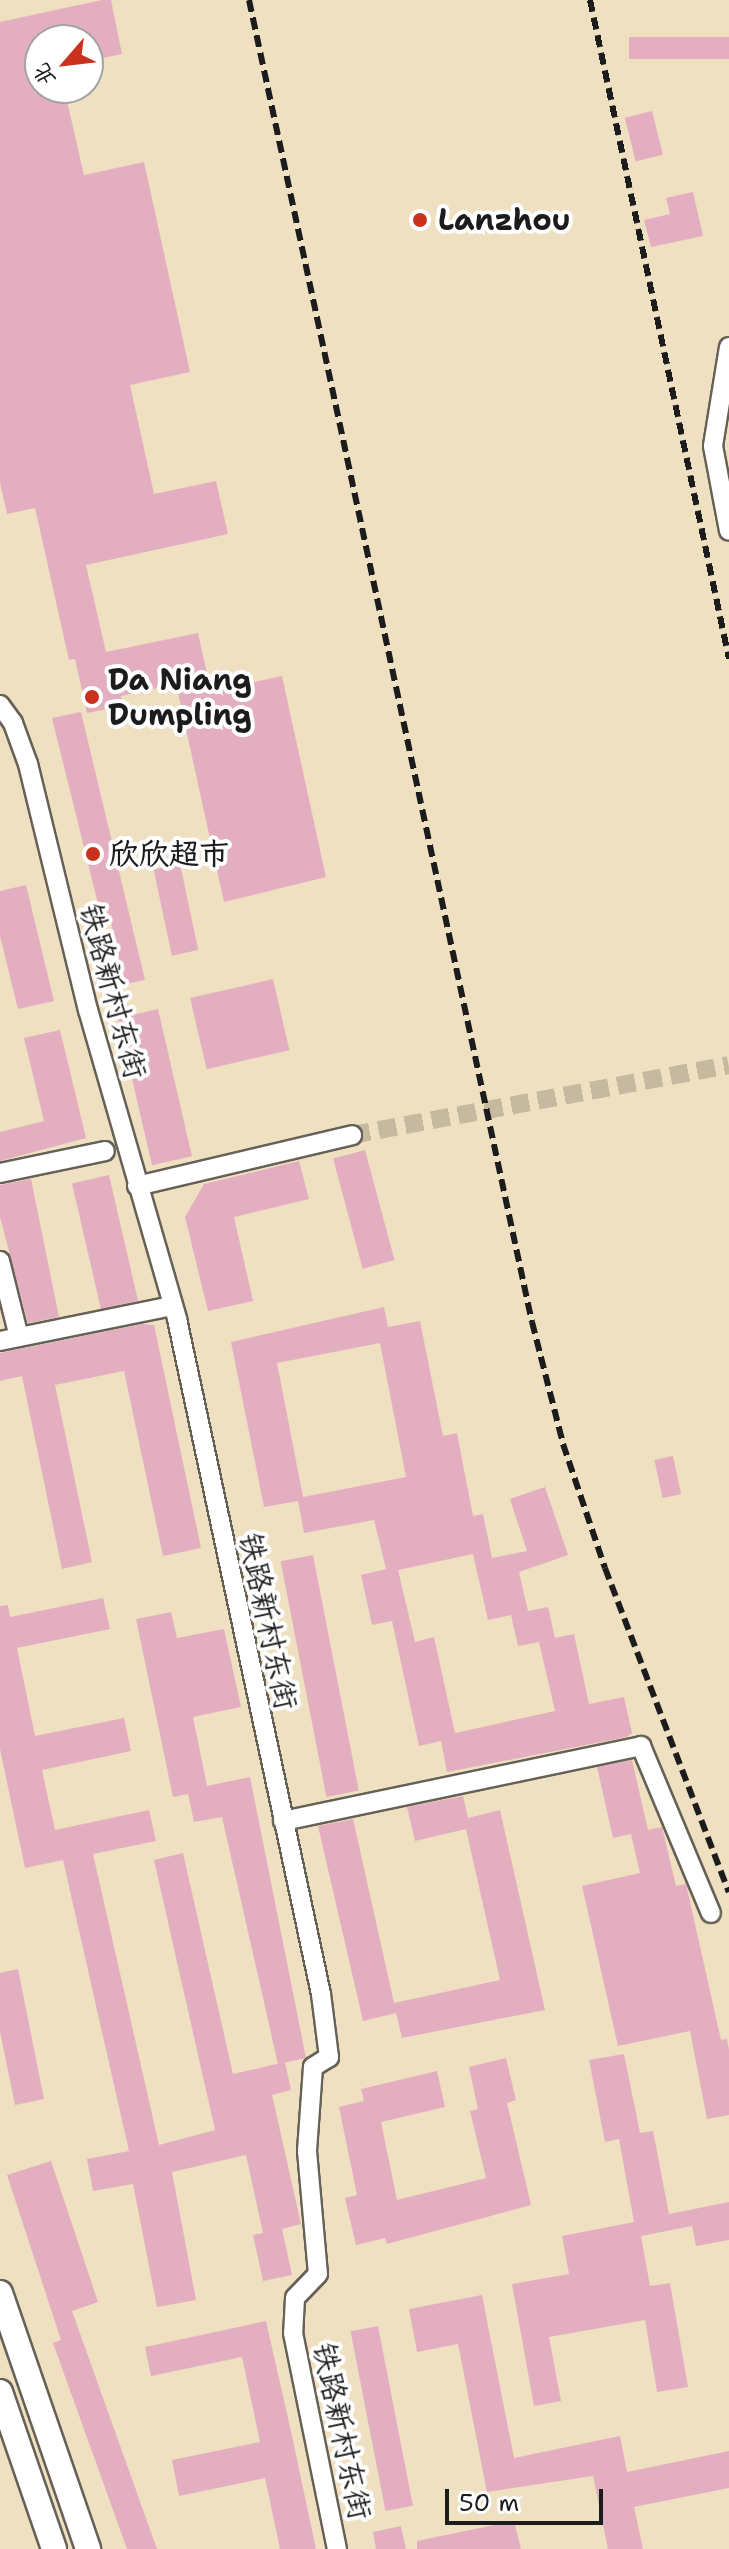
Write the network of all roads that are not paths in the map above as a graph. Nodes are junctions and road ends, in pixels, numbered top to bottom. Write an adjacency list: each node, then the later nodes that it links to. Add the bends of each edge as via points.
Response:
1 (729, 347): 2 (street, via 713,446)
2 (729, 531)
3 (0, 705): 7 (street, 铁路新村东街, via 13,723 28,764)
4 (352, 1135): 7 (street)
5 (105, 1151): 6 (street)
6 (0, 1173)
7 (137, 1186): 9 (street, 铁路新村东街)
8 (0, 1261): 10 (street)
9 (172, 1306): 10 (street); 12 (street, 铁路新村东街)
10 (19, 1337): 11 (street)
11 (0, 1341)
12 (283, 1821): 13 (street, via 641,1746); 18 (street, 铁路新村东街, via 329,2057 313,2067 307,2097 318,2274 295,2298 293,2333)
13 (711, 1913)
14 (0, 2293): 17 (main road)
15 (0, 2392): 16 (main road)
16 (54, 2549)
17 (88, 2549)
18 (337, 2549)

